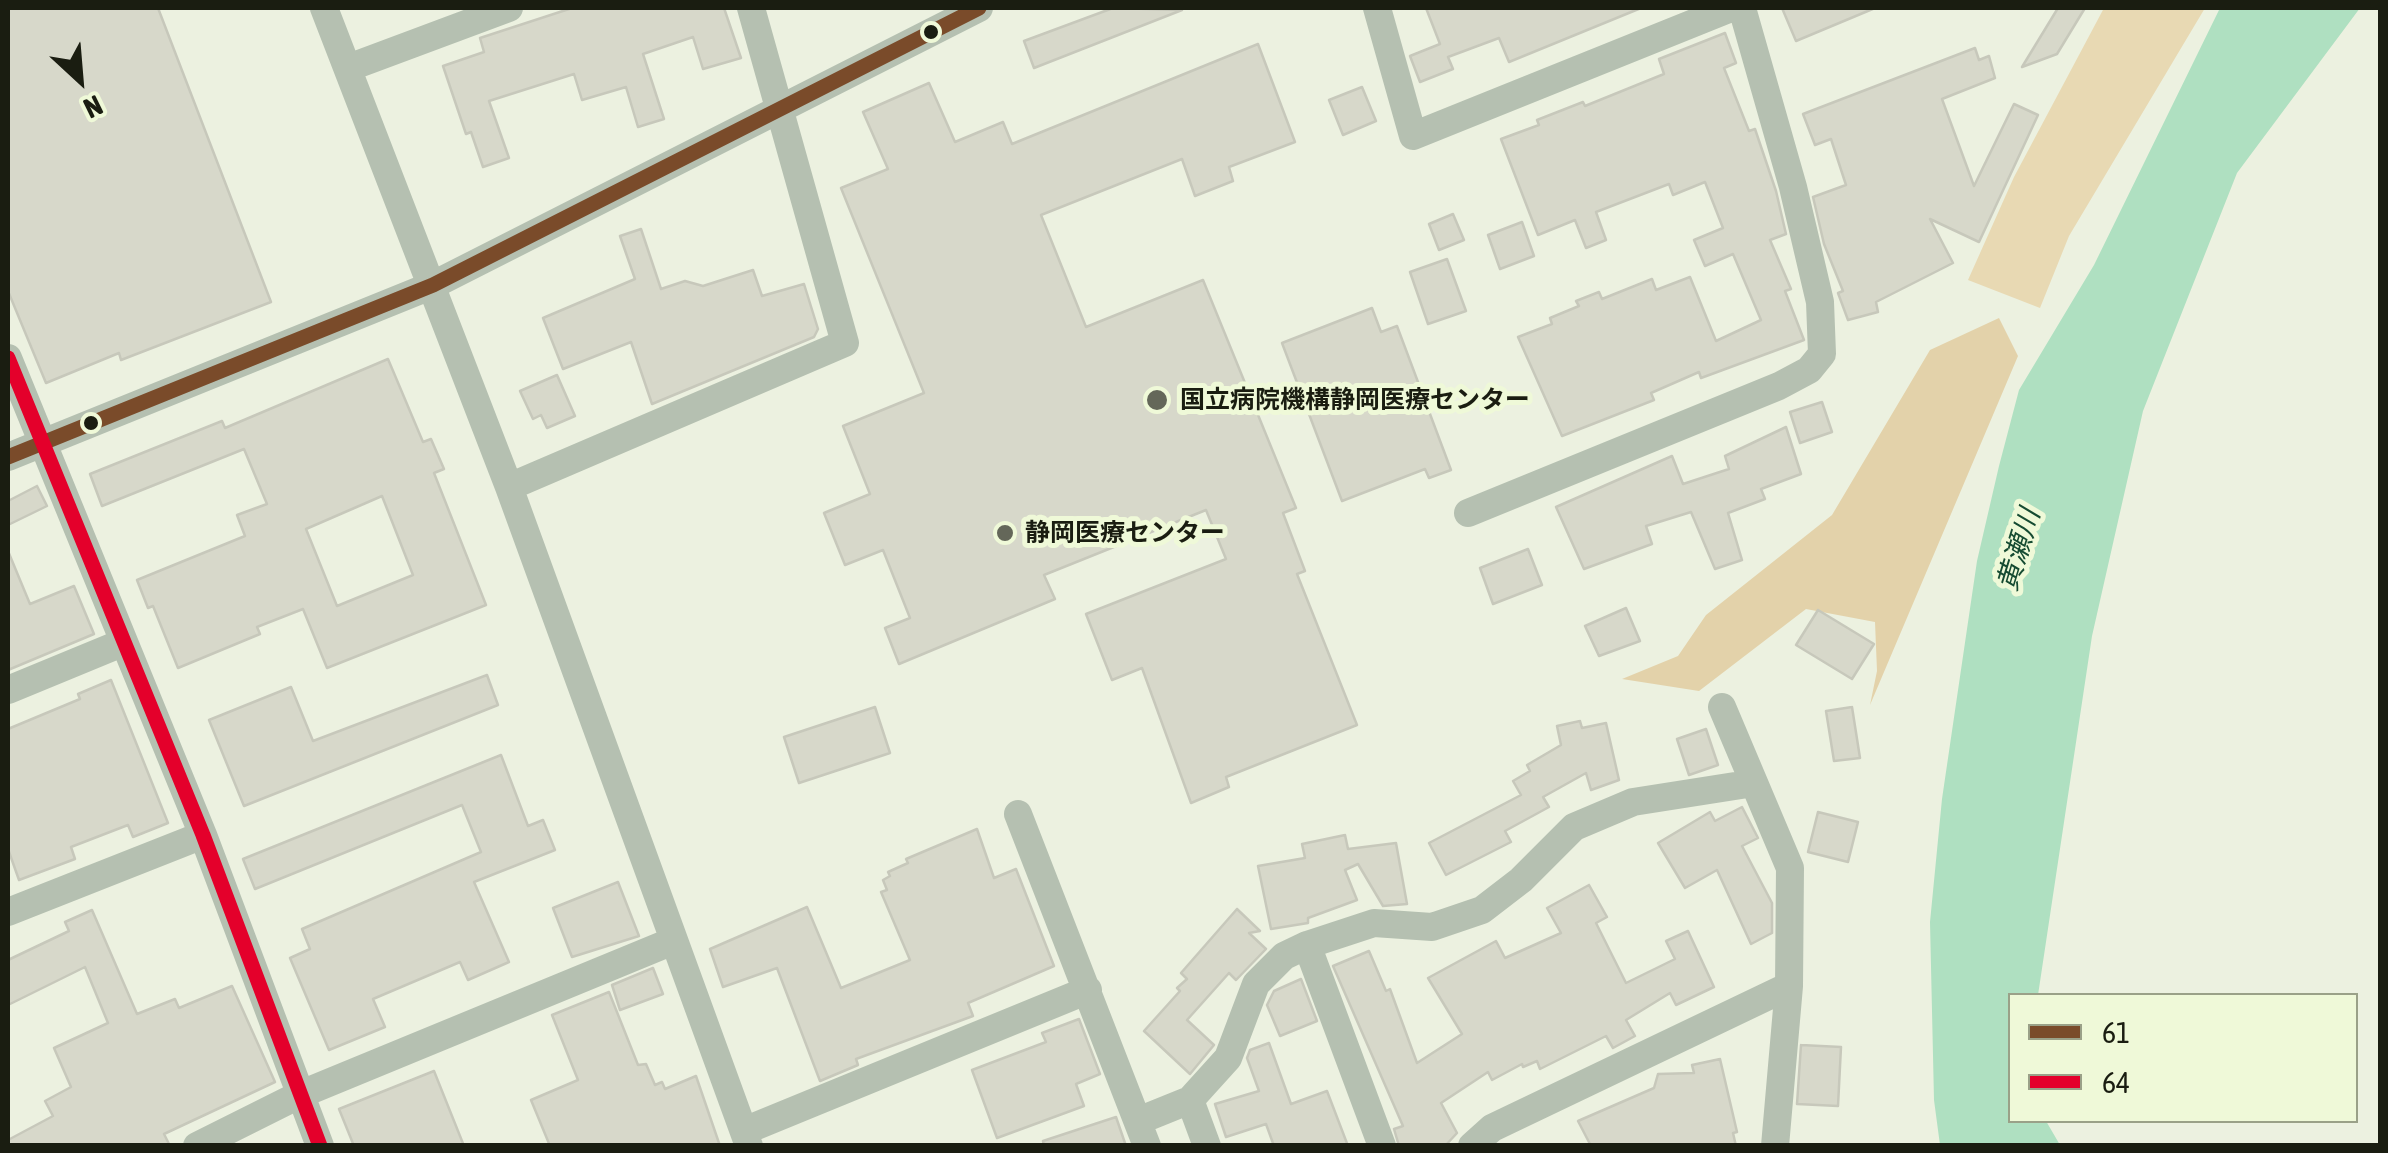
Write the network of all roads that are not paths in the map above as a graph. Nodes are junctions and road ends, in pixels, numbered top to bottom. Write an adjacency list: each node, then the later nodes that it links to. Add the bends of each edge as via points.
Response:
1 (324, 8): 8 (street)
2 (509, 8): 8 (street)
3 (752, 8): 9 (street)
4 (979, 8): 9 (street)
5 (1377, 8): 6 (street, via 1414,136)
6 (1731, 8)
7 (1742, 8): 15 (street, via 1820,302 1822,354 1780,386)
8 (348, 68): 10 (street)
9 (778, 110): 10 (street); 14 (street, via 845,343)
10 (433, 285): 12 (street); 14 (street)
11 (8, 358): 12 (street)
12 (40, 443): 13 (street); 16 (street)
13 (8, 456)
14 (509, 487): 23 (street)
15 (1468, 513)
16 (122, 643): 17 (street); 21 (street)
17 (8, 690)
18 (1722, 707): 19 (street)
19 (1754, 783): 24 (street, via 1633,802 1574,827 1482,910 1432,927 1374,922); 25 (street, via 1790,868)
20 (1018, 814): 26 (street)
21 (203, 836): 22 (street); 27 (street)
22 (8, 912)
23 (673, 942): 27 (street); 30 (street)
24 (1307, 944): 28 (street, via 1256,984 1228,1058); 34 (street)
25 (1789, 986): 35 (street, via 1492,1128); 36 (street)
26 (1088, 990): 29 (street); 30 (street)
27 (299, 1095): 31 (street); 32 (street)
28 (1190, 1100): 29 (street); 33 (street)
29 (1143, 1133)
30 (746, 1138)
31 (197, 1146)
32 (320, 1146)
33 (1207, 1146)
34 (1382, 1146)
35 (1472, 1146)
36 (1775, 1146)

